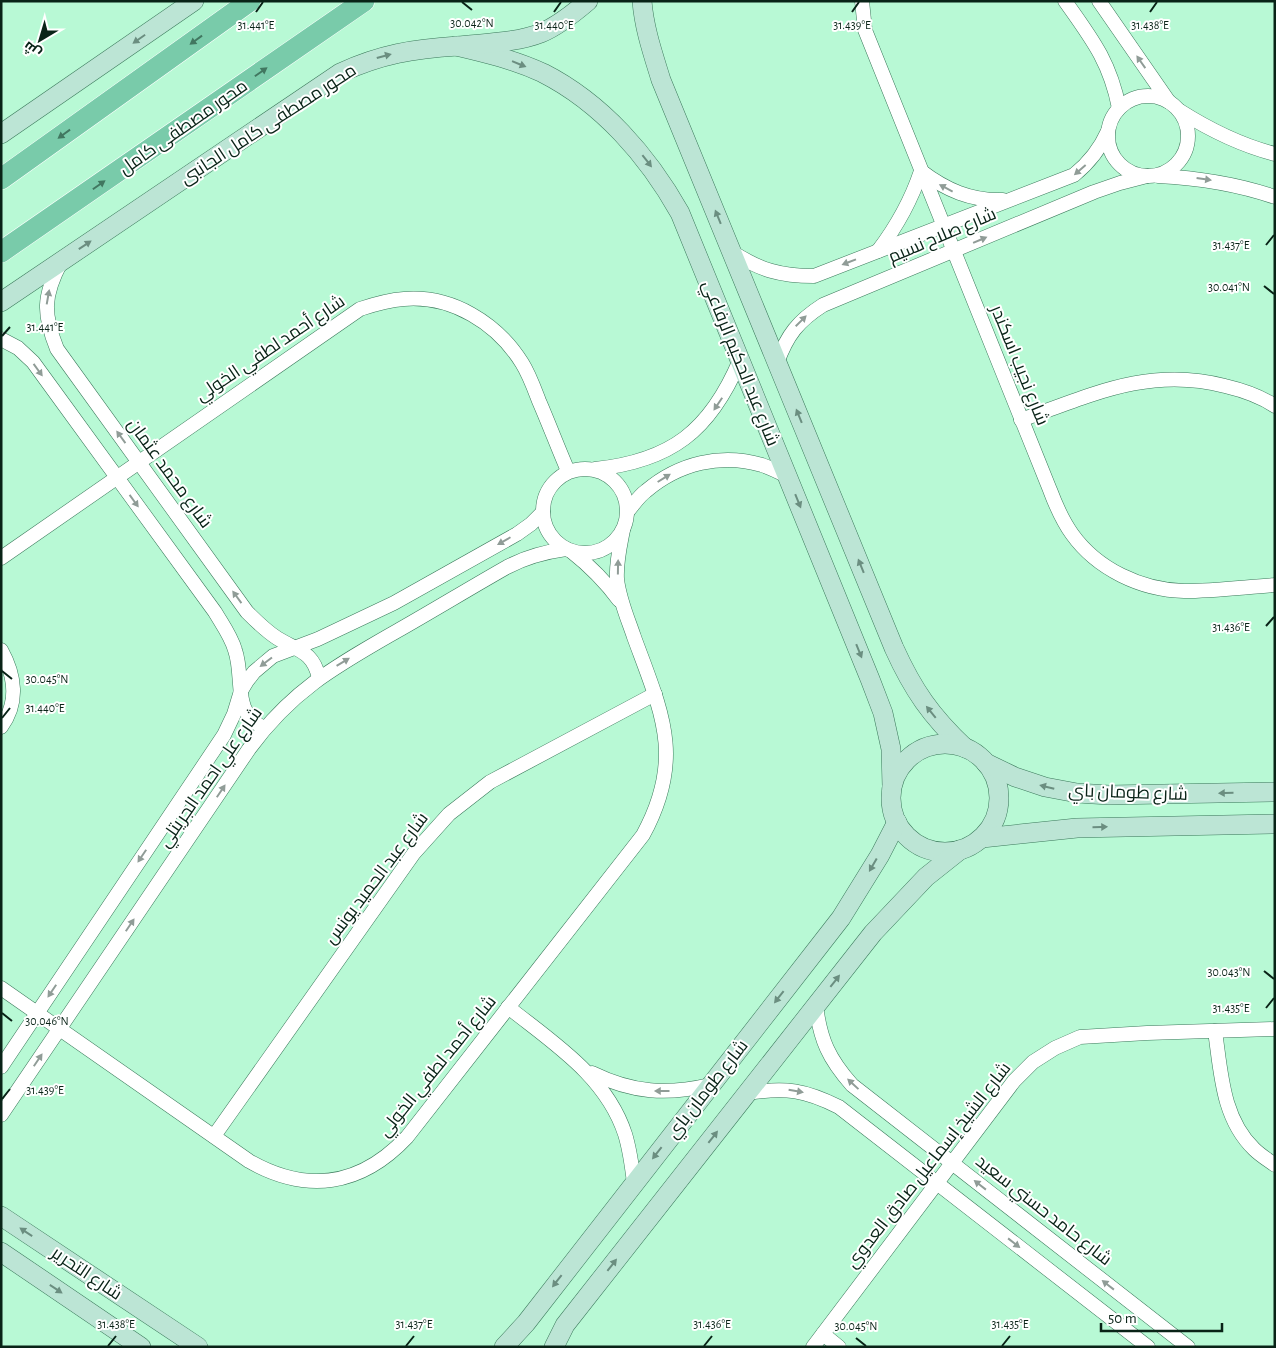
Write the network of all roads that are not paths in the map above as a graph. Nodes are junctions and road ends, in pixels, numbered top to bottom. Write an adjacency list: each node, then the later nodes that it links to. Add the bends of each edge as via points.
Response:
1 (194, 1): 13 (street, one-way to 13)
2 (250, 1): 17 (main road, one-way to 17)
3 (364, 1): 22 (main road, محور مصطفى كامل, one-way to 3)
4 (588, 1): 9 (street, محور مصطفى كامل الجانبى, via 540,33 503,42)
5 (642, 1): 23 (street, شارع عبد الحكيم الرفاعي, one-way to 5, via 661,80)
6 (862, 1): 15 (street, شارع نجيب اسكندر, via 865,30)
7 (1065, 1): 11 (street, via 1102,56)
8 (1099, 1): 10 (street, one-way to 8)
9 (456, 46): 25 (street, محور مصطفى كامل الجانبى, one-way to 9, via 340,73 385,55); 28 (street, شارع عبد الحكيم الرفاعي, one-way to 28, via 498,56 543,74 574,92 628,139 648,162 680,213)
10 (1174, 106): 11 (street, via 1159,97 1143,96); 14 (street, via 1218,133); 16 (street, via 1188,129 1186,150 1174,167)
11 (1119, 108): 12 (street)
12 (1108, 130): 16 (street, via 1109,144 1122,167); 19 (street, شارع صلاح نسيم, one-way to 19, via 1100,148 1074,175)
13 (1, 134)
14 (1275, 154)
15 (921, 171): 19 (street, one-way to 15, via 972,198 953,191); 20 (street, شارع نجيب اسكندر); 24 (street, via 899,222)
16 (1151, 176): 18 (street, one-way to 18, via 1206,179); 21 (street, شارع صلاح نسيم, one-way to 16, via 1094,192)
17 (1, 179)
18 (1275, 197)
19 (1010, 200): 20 (street, شارع صلاح نسيم)
20 (944, 226): 21 (street, شارع نجيب اسكندر); 24 (street, شارع صلاح نسيم)
21 (954, 251): 29 (street, شارع صلاح نسيم, one-way to 21, via 784,345 807,315 823,305); 31 (street, شارع نجيب اسكندر)
22 (1, 252)
23 (732, 252): 24 (street, شارع صلاح نسيم, one-way to 23, via 814,276 770,272); 29 (street, شارع عبد الحكيم الرفاعي)
24 (877, 252)
25 (62, 261): 26 (street, محور مصطفى كامل الجانبى); 32 (street, شارع محمد عثمان, one-way to 25, via 57,349 49,328 46,304 51,282)
26 (1, 302)
27 (1, 339): 36 (street, one-way to 36, via 18,348 32,362)
28 (740, 360): 33 (street, one-way to 33, via 714,409 674,446 622,466); 35 (street, شارع عبد الحكيم الرفاعي)
29 (777, 363): 51 (street, شارع عبد الحكيم الرفاعي, one-way to 29, via 942,726 907,676)
30 (1275, 406): 31 (street, via 1241,390 1176,378 1112,388)
31 (1021, 420): 42 (street, شارع نجيب اسكندر, via 1059,514 1090,554 1111,570 1134,581 1184,591)
32 (138, 461): 34 (street, شارع أحمد لطفي الخولي, via 360,309 382,302 425,299 472,314 508,342 523,364); 36 (street, شارع أحمد لطفي الخولي); 44 (street, شارع محمد عثمان, one-way to 32, via 277,638 247,612)
33 (595, 469): 34 (street); 37 (street, via 612,477 624,492)
34 (568, 471): 38 (street, via 548,490)
35 (787, 476): 37 (street, one-way to 35, via 665,476 713,460 764,465); 53 (street, شارع عبد الحكيم الرفاعي, one-way to 53, via 883,713 891,749)
36 (116, 477): 41 (street, شارع أحمد لطفي الخولي); 47 (street, one-way to 47, via 226,630 240,670)
37 (628, 511): 39 (street)
38 (543, 512): 40 (street, via 547,530); 44 (street, شارع علي احمد الجريتلي, one-way to 44, via 517,534 402,598)
39 (623, 530): 40 (street, via 614,542 601,550 586,553); 43 (street, شارع أحمد لطفي الخولي, one-way to 39, via 617,580)
40 (568, 550): 43 (street, شارع أحمد لطفي الخولي, via 590,566); 46 (street, شارع علي احمد الجريتلي, one-way to 40, via 519,561 545,551)
41 (1, 558)
42 (1275, 586)
43 (622, 604): 48 (street, شارع أحمد لطفي الخولي)
44 (295, 647): 46 (street, شارع محمد عثمان, via 312,659); 47 (street, شارع علي احمد الجريتلي, one-way to 47, via 263,664)
45 (1, 650): 49 (street, via 12,673 14,690 12,706)
46 (319, 678): 50 (street, شارع علي احمد الجريتلي)
47 (241, 691): 50 (street, via 241,701 249,718); 62 (street, شارع علي احمد الجريتلي, one-way to 62, via 224,735)
48 (655, 694): 61 (street, شارع أحمد لطفي الخولي, via 666,741 666,766 655,813 643,835); 71 (street, شارع عبد الحميد يونس, via 490,782 443,819 414,853)
49 (1, 727)
50 (264, 728): 64 (street, شارع علي احمد الجريتلي, one-way to 50)
51 (965, 748): 52 (street); 53 (street, via 952,744 925,747 904,762)
52 (986, 763): 54 (street, شارع طومان باي, one-way to 52, via 1076,794 1015,777); 57 (street, via 994,774 999,802 991,828)
53 (892, 786): 55 (street)
54 (1275, 792)
55 (897, 822): 58 (street, via 908,837 924,848 948,852); 68 (street, شارع طومان باي, one-way to 68, via 841,918)
56 (1275, 824): 57 (street, شارع طومان باي, one-way to 56, via 1077,828)
57 (982, 838): 58 (street)
58 (960, 850): 60 (street, شارع طومان باي, one-way to 58, via 898,905)
59 (1, 988): 62 (street, شارع أحمد لطفي الخولي)
60 (816, 1005): 69 (street, شارع طومان باي); 72 (street, شارع حامد حسني سعيد, one-way to 60, via 852,1085 837,1068 818,1028)
61 (508, 1007): 67 (street); 71 (street, شارع أحمد لطفي الخولي, via 407,1137 377,1163 360,1172 320,1181 283,1177 248,1161)
62 (37, 1013): 64 (street, شارع أحمد لطفي الخولي); 66 (street, شارع علي احمد الجريتلي)
63 (1275, 1028): 65 (street, شارع الشيخ إسماعيل صادق العدوي)
64 (59, 1029): 70 (street, شارع علي احمد الجريتلي, one-way to 64); 71 (street, شارع أحمد لطفي الخولي)
65 (1215, 1031): 72 (street, شارع الشيخ إسماعيل صادق العدوي, via 1080,1037 1055,1048 1033,1062 1014,1081); 73 (street, via 1227,1106 1237,1129 1254,1149)
66 (1, 1067)
67 (586, 1070): 68 (street, one-way to 67, via 685,1091 634,1089 609,1082); 74 (street, via 615,1110 625,1134)
68 (710, 1085): 74 (street, شارع طومان باي, one-way to 74)
69 (748, 1093): 75 (street, one-way to 75, via 771,1089 795,1090 818,1096 839,1107); 82 (street, شارع طومان باي, one-way to 69, via 565,1325)
70 (1, 1115)
71 (214, 1136)
72 (952, 1163): 75 (street, شارع الشيخ إسماعيل صادق العدوي); 86 (street, شارع حامد حسني سعيد, one-way to 72)
73 (1275, 1165)
74 (634, 1183): 81 (street, شارع طومان باي, one-way to 81)
75 (937, 1183): 78 (street, شارع الشيخ إسماعيل صادق العدوي); 85 (street, one-way to 85)
76 (1, 1216): 80 (street, شارع التحرير, one-way to 76)
77 (1, 1252): 79 (street, شارع التحرير, one-way to 79)
78 (823, 1334): 83 (street, شارع الشيخ إسماعيل صادق العدوي); 84 (street)
79 (141, 1347)
80 (198, 1347)
81 (504, 1347)
82 (554, 1347)
83 (813, 1347)
84 (839, 1347)
85 (1148, 1347)
86 (1188, 1347)

